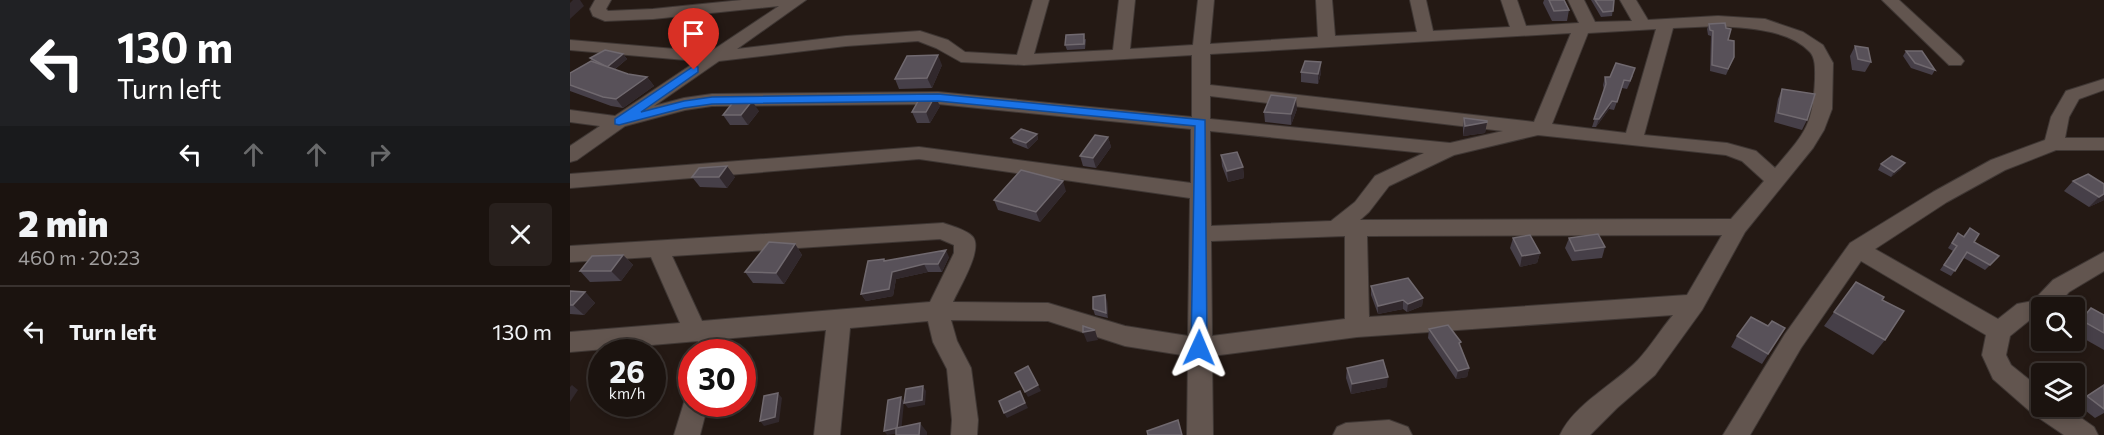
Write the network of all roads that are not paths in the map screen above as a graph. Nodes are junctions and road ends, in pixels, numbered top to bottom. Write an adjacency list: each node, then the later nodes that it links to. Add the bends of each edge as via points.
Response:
1 (603, 0): 2 (street, via 598,9 605,16)
2 (787, 0)
3 (798, 0): 22 (street)
4 (1041, 0): 23 (street)
5 (1127, 0): 21 (street)
6 (1206, 0): 20 (street)
7 (1324, 0): 18 (street)
8 (1418, 0): 17 (street)
9 (1509, 0): 16 (street)
10 (1575, 0): 15 (street)
11 (1628, 0): 14 (street)
12 (1890, 0): 24 (street)
13 (1666, 24): 14 (street); 31 (street); 36 (street, via 1765,24 1797,36 1817,49 1824,63 1823,109 1806,144)
14 (1643, 25): 15 (street)
15 (1586, 27): 16 (street); 30 (street)
16 (1520, 31): 17 (street)
17 (1426, 36): 18 (street)
18 (1326, 41): 20 (street)
19 (570, 45): 22 (street)
20 (1202, 49): 21 (street); 26 (street)
21 (1121, 54): 23 (street)
22 (713, 57): 23 (street, via 921,36 961,57); 28 (street)
23 (1024, 60)
24 (1954, 61)
25 (2104, 84): 32 (street, via 2072,95 2060,117)
26 (1201, 89): 29 (street); 30 (street)
27 (570, 116): 28 (street)
28 (619, 122): 29 (street, via 712,100 938,98); 35 (street)
29 (1201, 123): 34 (street); 38 (street)
30 (1541, 128): 31 (street); 34 (street)
31 (1633, 140): 36 (street, via 1743,152)
32 (2054, 144): 33 (street); 43 (street, via 1998,165)
33 (2104, 144)
34 (1450, 149): 40 (street, via 1382,181)
35 (570, 155)
36 (1774, 179): 39 (street)
37 (570, 181): 38 (street, via 919,153)
38 (1201, 192): 41 (street)
39 (1737, 227): 40 (street); 46 (street)
40 (1345, 229): 41 (street); 49 (street)
41 (1200, 234): 53 (street)
42 (658, 249): 44 (street); 47 (street, via 943,231 964,241 965,253); 51 (street)
43 (1858, 249): 50 (street); 64 (street, via 1792,341)
44 (570, 254)
45 (2104, 260): 50 (street, via 2061,286 2039,309 2025,311)
46 (1694, 304): 49 (street); 63 (street, via 1646,368)
47 (937, 311): 48 (street); 53 (street, via 1048,312 1125,336); 59 (street, via 945,342 959,368)
48 (839, 321): 51 (street); 58 (street)
49 (1357, 327): 53 (street)
50 (1999, 331): 54 (street, via 1994,355 2002,372)
51 (705, 338): 52 (street)
52 (570, 342)
53 (1199, 348): 60 (street)
54 (2031, 397)
55 (692, 417): 57 (street)
56 (2058, 417): 65 (street)
57 (687, 435)
58 (827, 435)
59 (964, 435)
60 (1200, 435)
61 (1346, 435): 62 (street)
62 (1399, 435)
63 (1573, 435)
64 (1736, 435)
65 (2085, 435)

